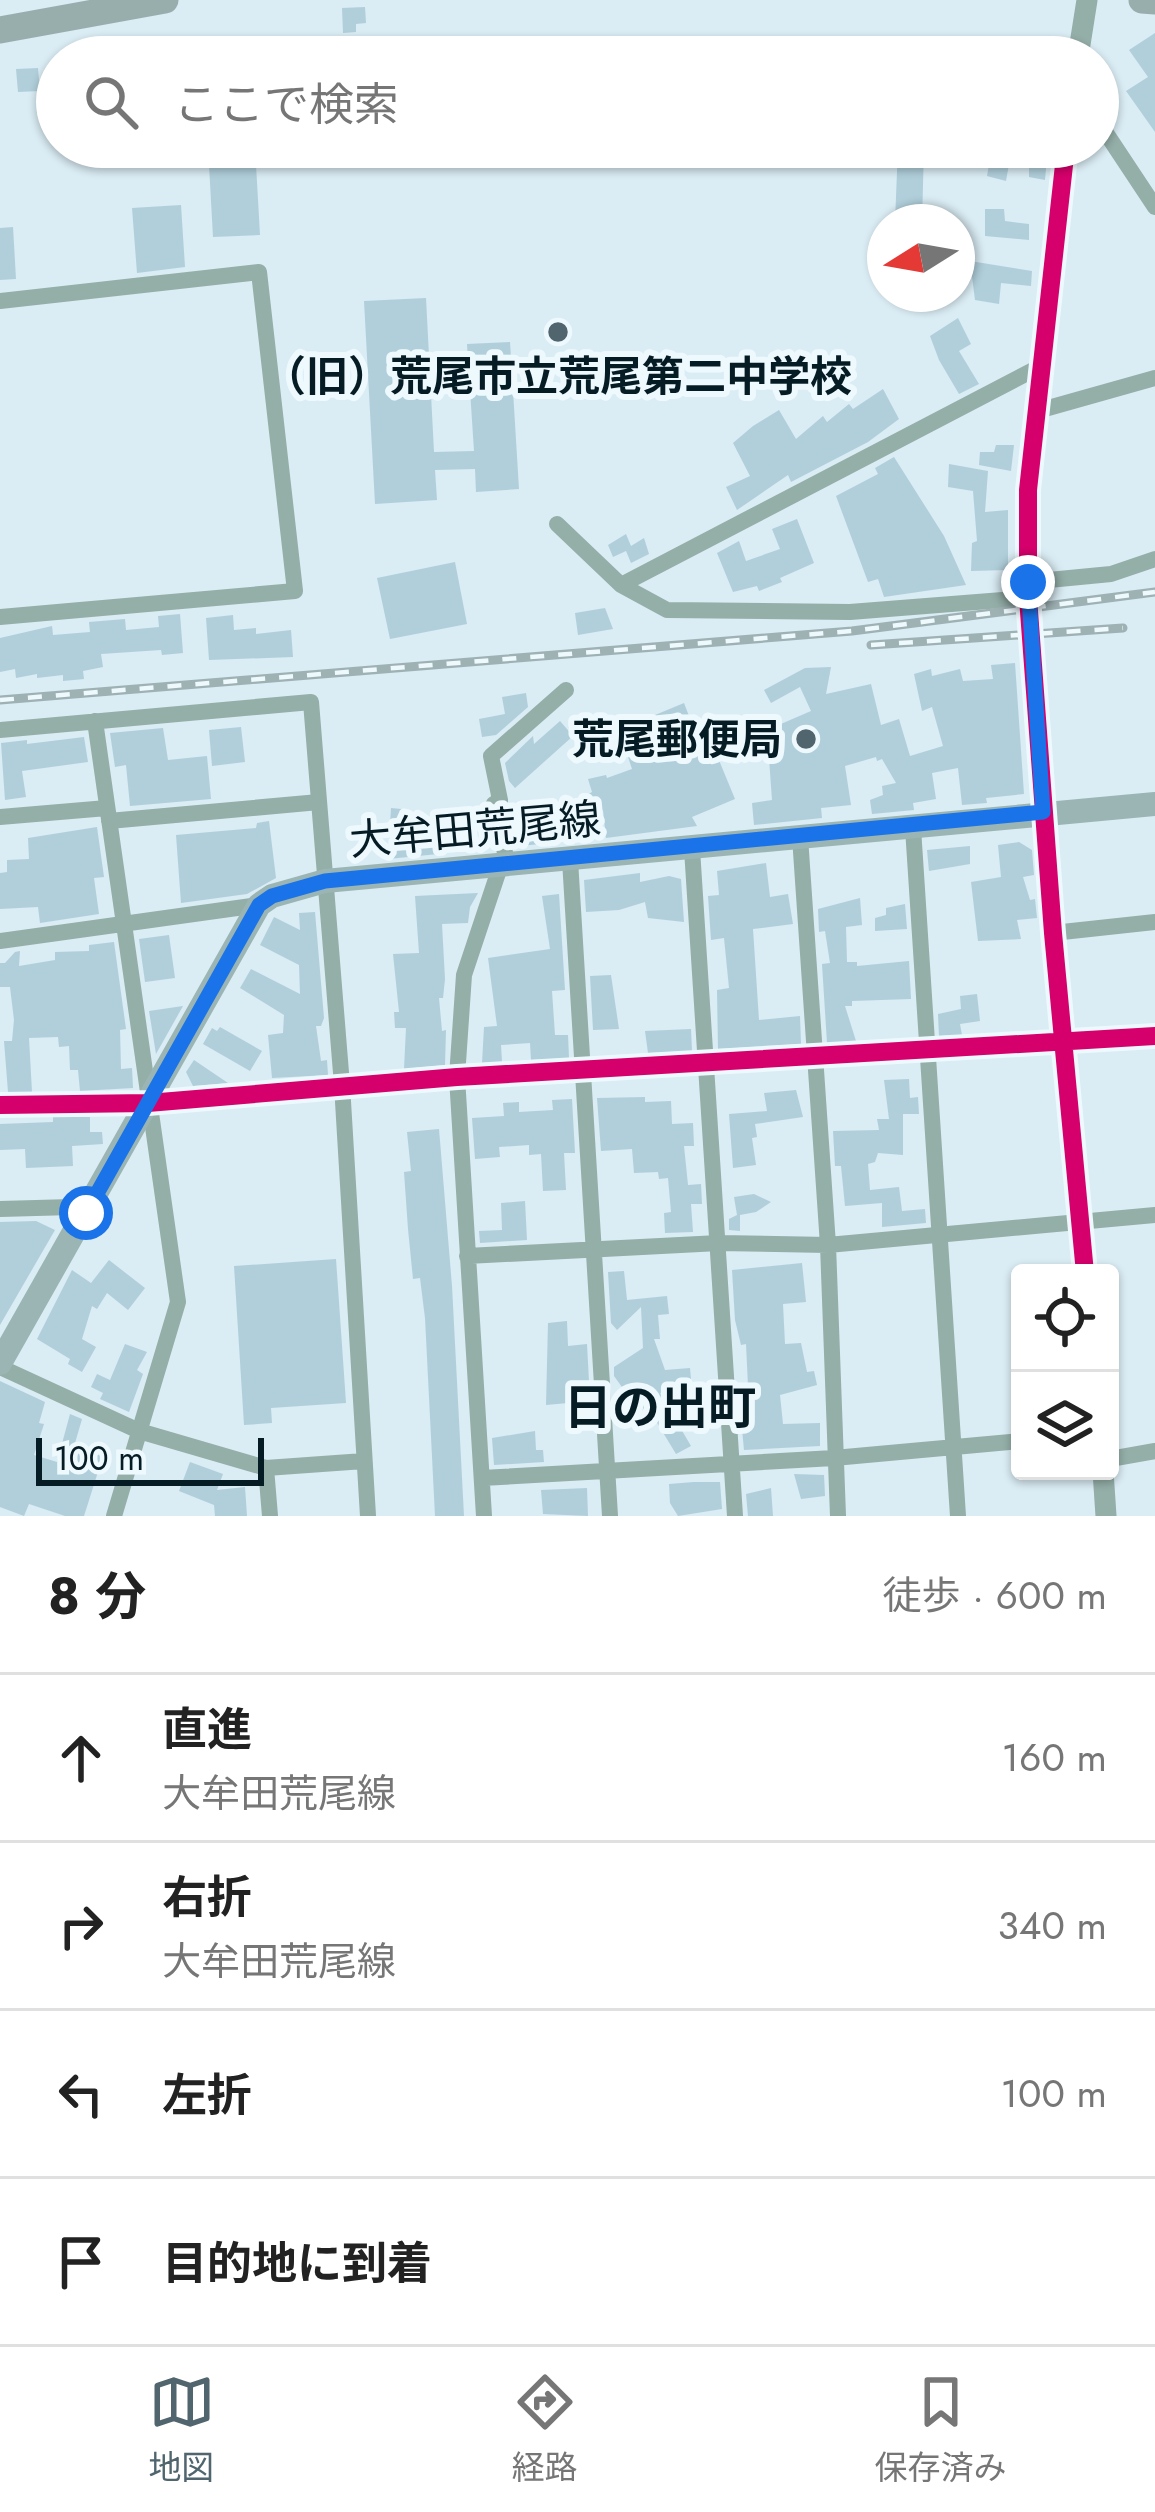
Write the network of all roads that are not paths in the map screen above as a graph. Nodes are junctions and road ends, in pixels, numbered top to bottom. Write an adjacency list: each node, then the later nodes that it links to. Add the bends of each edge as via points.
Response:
1 (165, 0): 5 (highway)
2 (1087, 0): 6 (street)
3 (1142, 0): 4 (highway)
4 (1155, 1)
5 (0, 30)
6 (1081, 36)
7 (1119, 153): 10 (street)
8 (1155, 166): 10 (street)
9 (1063, 168): 13 (street)
10 (1135, 177): 11 (street)
11 (1155, 207)
12 (0, 302): 20 (street, via 259,272 296,591)
13 (1039, 367): 15 (street); 18 (street)
14 (1155, 378): 15 (street)
15 (1034, 412): 19 (street)
16 (557, 524): 18 (street)
17 (1155, 560): 19 (street)
18 (621, 585): 19 (street, via 667,610 850,612)
19 (1028, 590): 26 (street)
20 (0, 617)
21 (566, 690): 33 (street, via 491,756)
22 (95, 721): 23 (street); 24 (street, via 311,702); 27 (street)
23 (0, 730)
24 (319, 802): 27 (street); 34 (street)
25 (1155, 804): 26 (main road, 大牟田荒尾線)
26 (1043, 812): 29 (main road, 大牟田荒尾線); 38 (street)
27 (108, 814): 28 (street); 36 (street)
28 (0, 818)
29 (914, 828): 30 (main road, 大牟田荒尾線); 42 (street)
30 (800, 837): 31 (main road, 大牟田荒尾線); 43 (street)
31 (692, 849): 32 (main road, 大牟田荒尾線); 44 (street)
32 (570, 860): 33 (main road, 大牟田荒尾線); 45 (street)
33 (504, 866): 34 (main road, 大牟田荒尾線); 46 (street, via 464,976)
34 (325, 881): 35 (main road, 大牟田荒尾線); 47 (street)
35 (259, 905): 36 (street); 48 (main road)
36 (123, 922): 39 (street); 48 (street)
37 (1155, 922): 38 (street)
38 (1053, 933): 41 (street)
39 (0, 941)
40 (1155, 1036): 41 (street)
41 (1064, 1042): 42 (street); 53 (street)
42 (929, 1049): 43 (street); 54 (street)
43 (813, 1054): 44 (street); 56 (street)
44 (705, 1063): 45 (street); 55 (street)
45 (582, 1073): 46 (street); 57 (street)
46 (457, 1077): 47 (street); 58 (street)
47 (342, 1085): 48 (street); 67 (street)
48 (148, 1103): 49 (street); 51 (main road); 61 (street, via 178,1302)
49 (0, 1105)
50 (0, 1209): 51 (street)
51 (86, 1213): 60 (main road)
52 (1155, 1215): 53 (street)
53 (1081, 1222): 54 (street); 59 (street)
54 (940, 1233): 56 (street); 63 (street)
55 (719, 1244): 56 (street); 57 (street); 68 (street)
56 (828, 1245): 66 (street)
57 (593, 1252): 58 (street); 70 (street)
58 (466, 1256): 71 (street)
59 (1084, 1264)
60 (0, 1365): 61 (street)
61 (139, 1431): 69 (street); 73 (street)
62 (1011, 1442): 63 (street)
63 (953, 1448): 66 (street); 80 (street)
64 (1155, 1451): 65 (street)
65 (1119, 1457)
66 (834, 1458): 68 (street); 79 (street)
67 (364, 1461): 69 (street); 75 (street)
68 (731, 1463): 70 (street); 78 (street)
69 (266, 1468): 74 (street)
70 (608, 1471): 71 (street); 77 (street)
71 (482, 1478): 76 (street)
72 (1103, 1480): 81 (street)
73 (114, 1516)
74 (270, 1516)
75 (368, 1516)
76 (484, 1516)
77 (610, 1516)
78 (734, 1516)
79 (838, 1516)
80 (958, 1516)
81 (1106, 1516)

